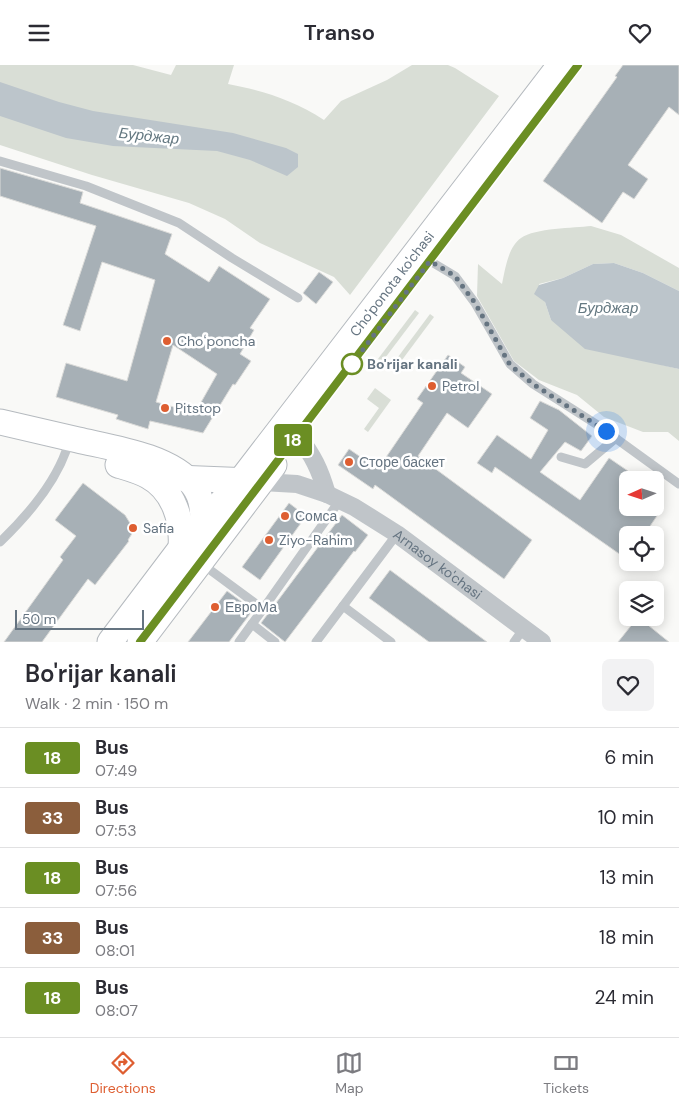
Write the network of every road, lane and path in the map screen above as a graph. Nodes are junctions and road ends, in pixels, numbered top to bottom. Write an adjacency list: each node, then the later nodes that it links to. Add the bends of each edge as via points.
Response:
1 (560, 65): 4 (main road, Cho'ponota ko'chasi)
2 (578, 65): 4 (main road, Cho'ponota ko'chasi)
3 (0, 161): 6 (lane, via 86,186 179,223)
4 (466, 201): 5 (main road, Cho'ponota ko'chasi)
5 (426, 257): 8 (main road, Cho'ponota ko'chasi); 10 (lane, via 455,276 475,303 510,365 533,384); 15 (main road, Cho'ponota ko'chasi)
6 (298, 298)
7 (0, 422): 14 (main road, Arnasoy ko'chasi, via 125,451 156,461)
8 (297, 435): 15 (main road, Cho'ponota ko'chasi); 17 (street, via 311,452)
9 (0, 436): 11 (main road, Arnasoy ko'chasi)
10 (616, 438): 12 (lane, via 585,464); 16 (lane)
11 (66, 451): 13 (main road, Arnasoy ko'chasi); 20 (lane, via 56,473 37,500)
12 (561, 457)
13 (148, 476): 14 (main road, Arnasoy ko'chasi); 21 (main road, Arnasoy ko'chasi, via 165,490 175,506)
14 (186, 478): 15 (main road, Arnasoy ko'chasi); 18 (main road, Arnasoy ko'chasi, via 200,497)
15 (251, 481): 17 (street, Arnasoy ko'chasi, via 291,483); 18 (main road, Cho'ponota ko'chasi); 21 (main road, Cho'ponota ko'chasi)
16 (679, 484)
17 (334, 497): 19 (street, Arnasoy ko'chasi); 23 (lane)
18 (203, 521): 21 (main road, Arnasoy ko'chasi)
19 (396, 534): 22 (lane); 25 (street, Arnasoy ko'chasi)
20 (0, 542)
21 (191, 555): 23 (lane); 26 (main road, Cho'ponota ko'chasi); 27 (main road, Cho'ponota ko'chasi)
22 (344, 606): 30 (lane); 31 (lane)
23 (263, 609): 24 (lane)
24 (252, 624): 28 (lane); 29 (lane)
25 (519, 635): 32 (street, Arnasoy ko'chasi)
26 (110, 642)
27 (140, 642)
28 (239, 642)
29 (275, 642)
30 (316, 642)
31 (391, 642)
32 (542, 642)

